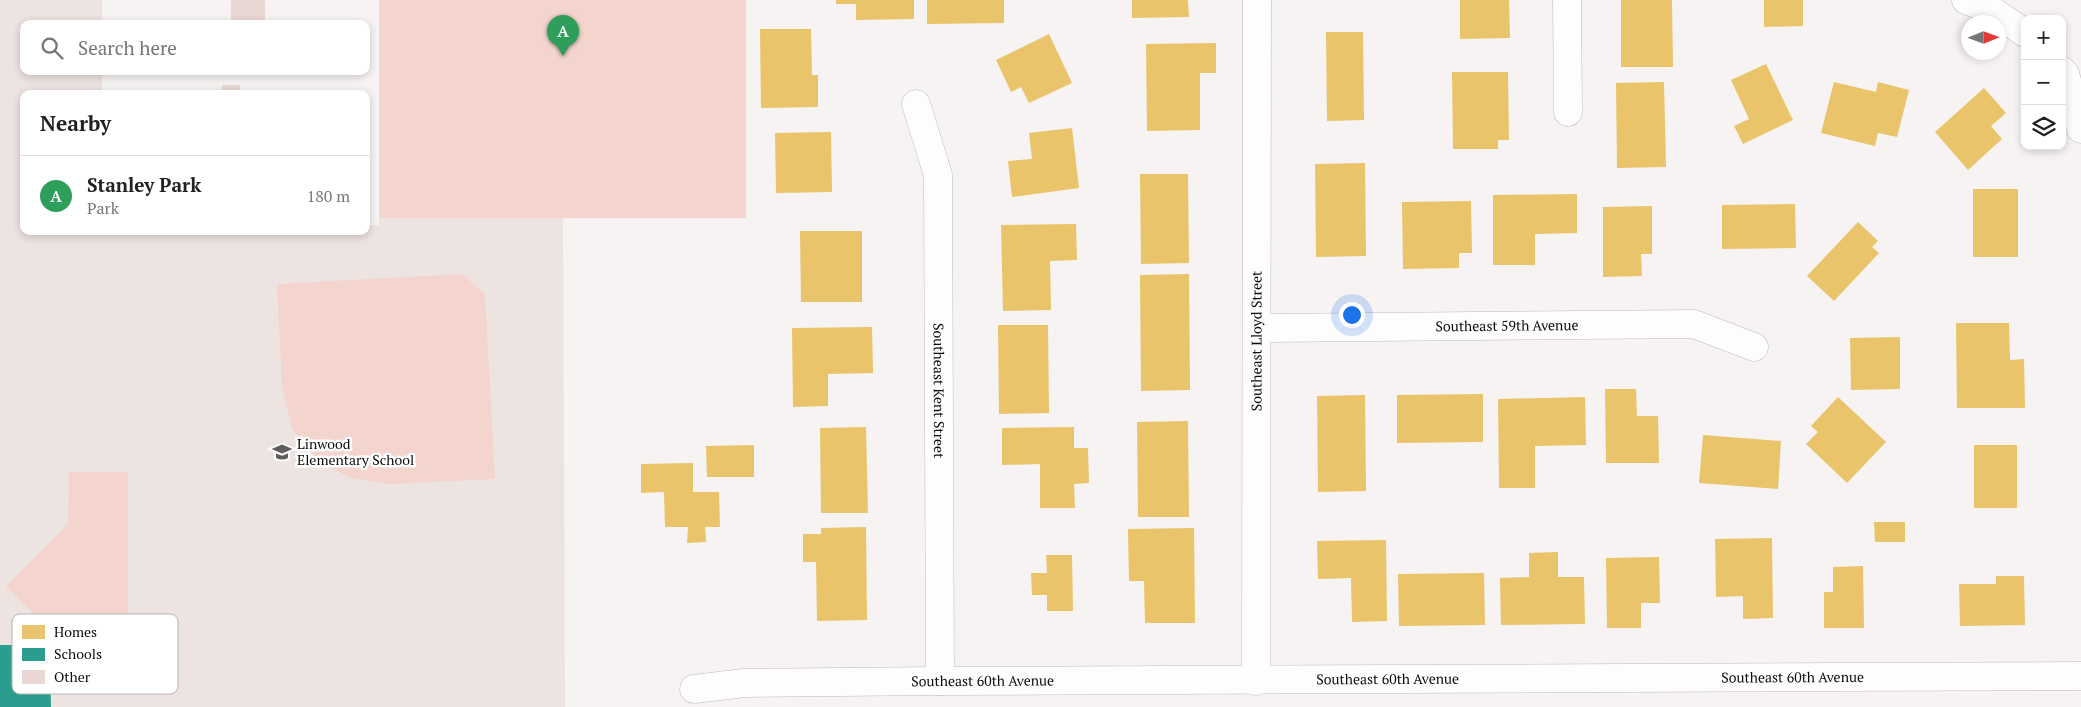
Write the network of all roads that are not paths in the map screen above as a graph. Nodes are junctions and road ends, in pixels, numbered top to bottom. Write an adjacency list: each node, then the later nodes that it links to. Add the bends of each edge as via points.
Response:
1 (1258, 0): 9 (street, Southeast Lloyd Street)
2 (1567, 0): 7 (street)
3 (1966, 0): 4 (street, via 1988,8)
4 (2021, 30)
5 (2066, 78): 8 (street)
6 (916, 104): 13 (street, Southeast Kent Street, via 938,175)
7 (1568, 112)
8 (2081, 130)
9 (1257, 328): 10 (street, Southeast 59th Avenue, via 1694,324); 12 (street, Southeast Lloyd Street)
10 (1754, 347)
11 (2081, 676): 12 (street, Southeast 60th Avenue)
12 (1256, 681): 13 (street, Southeast 60th Avenue)
13 (940, 682): 14 (street, Southeast 60th Avenue, via 744,684)
14 (694, 689)

